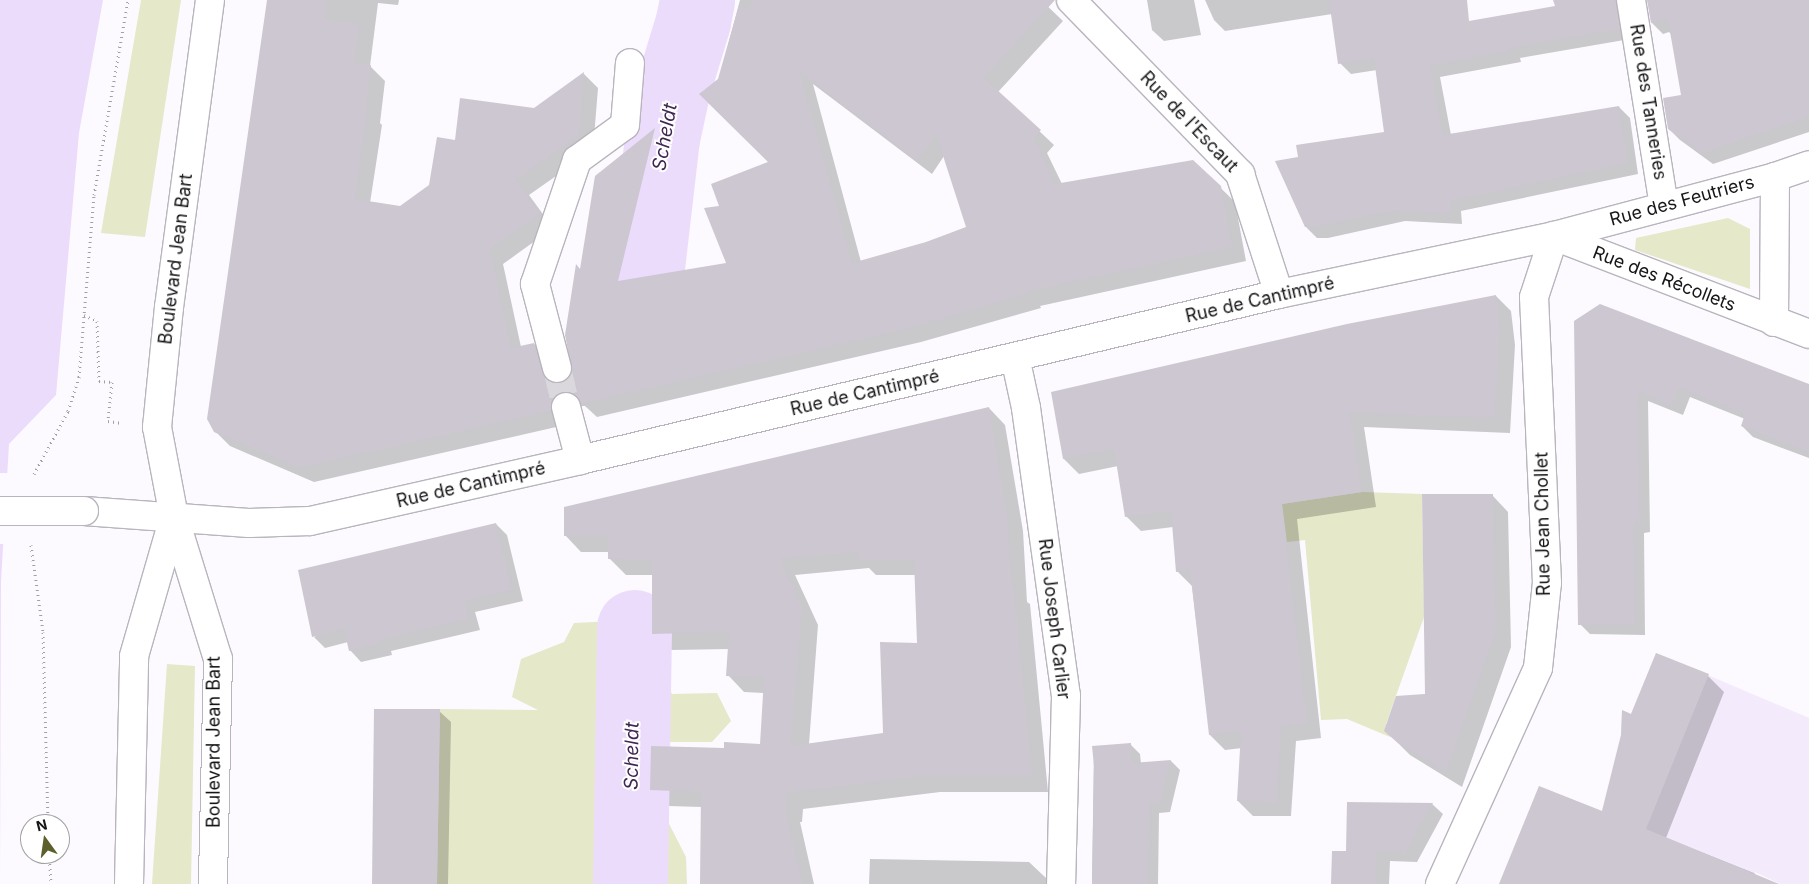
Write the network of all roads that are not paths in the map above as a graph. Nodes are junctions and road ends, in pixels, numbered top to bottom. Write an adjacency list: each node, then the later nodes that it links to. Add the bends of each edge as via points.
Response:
1 (210, 0): 17 (street, Boulevard Jean Bart, via 169,307 157,427)
2 (1071, 0): 9 (street, Rue de l'Escaut, via 1240,174)
3 (1631, 0): 7 (street, Rue des Tanneries)
4 (630, 63): 13 (street, via 624,125 577,160 535,284)
5 (1809, 165): 6 (street, Rue des Feutriers)
6 (1774, 177): 7 (street, Rue des Feutriers); 10 (street)
7 (1664, 205): 8 (street, Rue des Feutriers)
8 (1554, 236): 9 (street, Rue de Cantimpré); 10 (street, Rue des Récollets); 21 (street, Rue Jean Chollet, via 1534,297 1547,583 1538,668)
9 (1280, 294): 12 (street, Rue de Cantimpré)
10 (1774, 322): 11 (street, Rue des Récollets)
11 (1809, 334)
12 (1015, 357): 15 (street, Rue de Cantimpré); 20 (street, Rue Joseph Carlier, via 1026,408 1066,696)
13 (557, 368)
14 (566, 407): 15 (street)
15 (580, 460): 17 (street, Rue de Cantimpré, via 310,521 250,523)
16 (0, 511): 17 (street, Rue de Cantimpré, bridge)
17 (174, 517): 18 (street, Boulevard Jean Bart, via 134,656); 19 (street, Boulevard Jean Bart, via 218,659)
18 (130, 884)
19 (213, 884)
20 (1062, 884)
21 (1440, 884)

